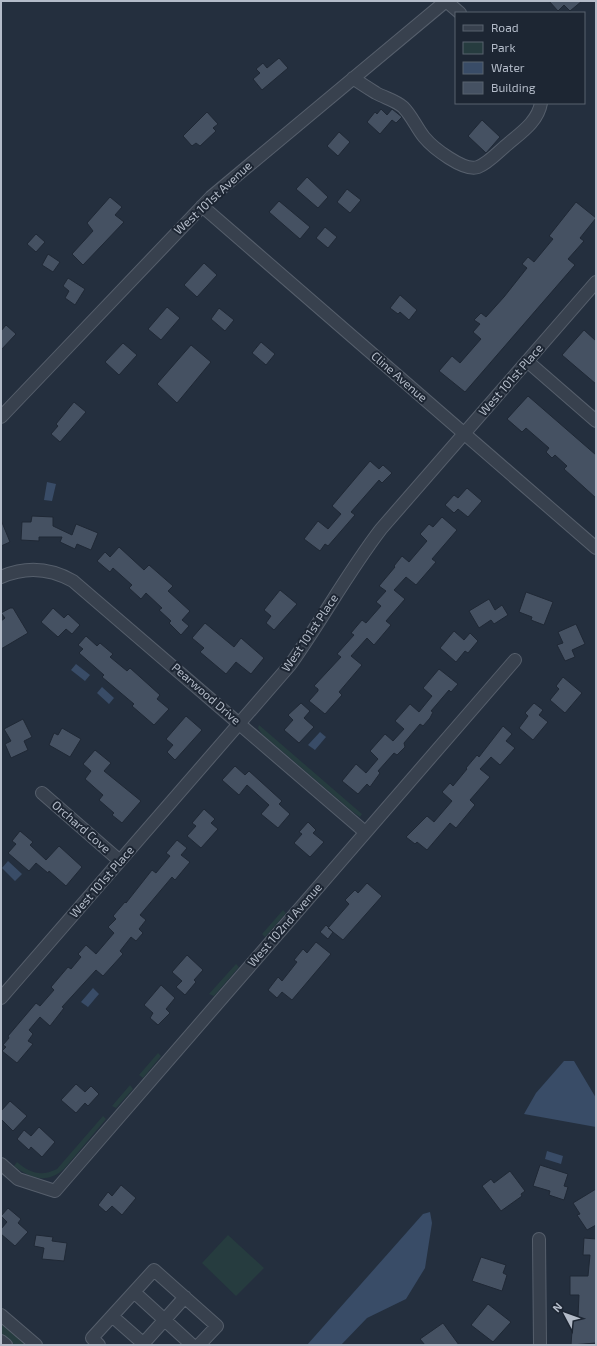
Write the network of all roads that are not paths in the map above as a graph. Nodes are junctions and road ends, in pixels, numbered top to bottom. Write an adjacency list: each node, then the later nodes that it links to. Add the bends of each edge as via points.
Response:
1 (446, 1): 2 (street); 3 (street, West 101st Avenue)
2 (459, 12)
3 (353, 78): 4 (street, via 402,106 426,138 446,155 471,169 483,164 528,126 537,116); 5 (street, West 101st Avenue)
4 (541, 104)
5 (202, 206): 8 (street, West 101st Avenue); 10 (street, Cline Avenue)
6 (596, 282): 7 (street, West 101st Place)
7 (527, 361): 9 (street); 10 (street, West 101st Place)
8 (1, 417)
9 (596, 421)
10 (464, 433): 11 (street, Cline Avenue); 14 (street, West 101st Place, via 381,529 302,649)
11 (596, 548)
12 (1, 576): 14 (street, Pearwood Drive, via 39,569 73,581)
13 (515, 660): 16 (street, West 102nd Avenue)
14 (239, 723): 16 (street, Pearwood Drive); 17 (street, West 101st Place)
15 (42, 793): 17 (street, Orchard Cove)
16 (365, 832): 19 (street, West 102nd Avenue, via 55,1190 18,1178)
17 (120, 861): 18 (street, West 101st Place)
18 (1, 998)
19 (1, 1164)
20 (539, 1239): 33 (street)
21 (134, 1292): 22 (street, via 154,1270); 24 (street); 25 (street)
22 (185, 1298): 25 (street); 32 (street, via 217,1326)
23 (1, 1315): 28 (street)
24 (112, 1316): 29 (street, via 92,1338); 30 (street)
25 (164, 1320): 30 (street); 31 (street)
26 (1, 1341): 27 (street)
27 (6, 1345)
28 (36, 1345)
29 (99, 1345)
30 (143, 1345)
31 (192, 1345)
32 (199, 1345)
33 (540, 1345)

